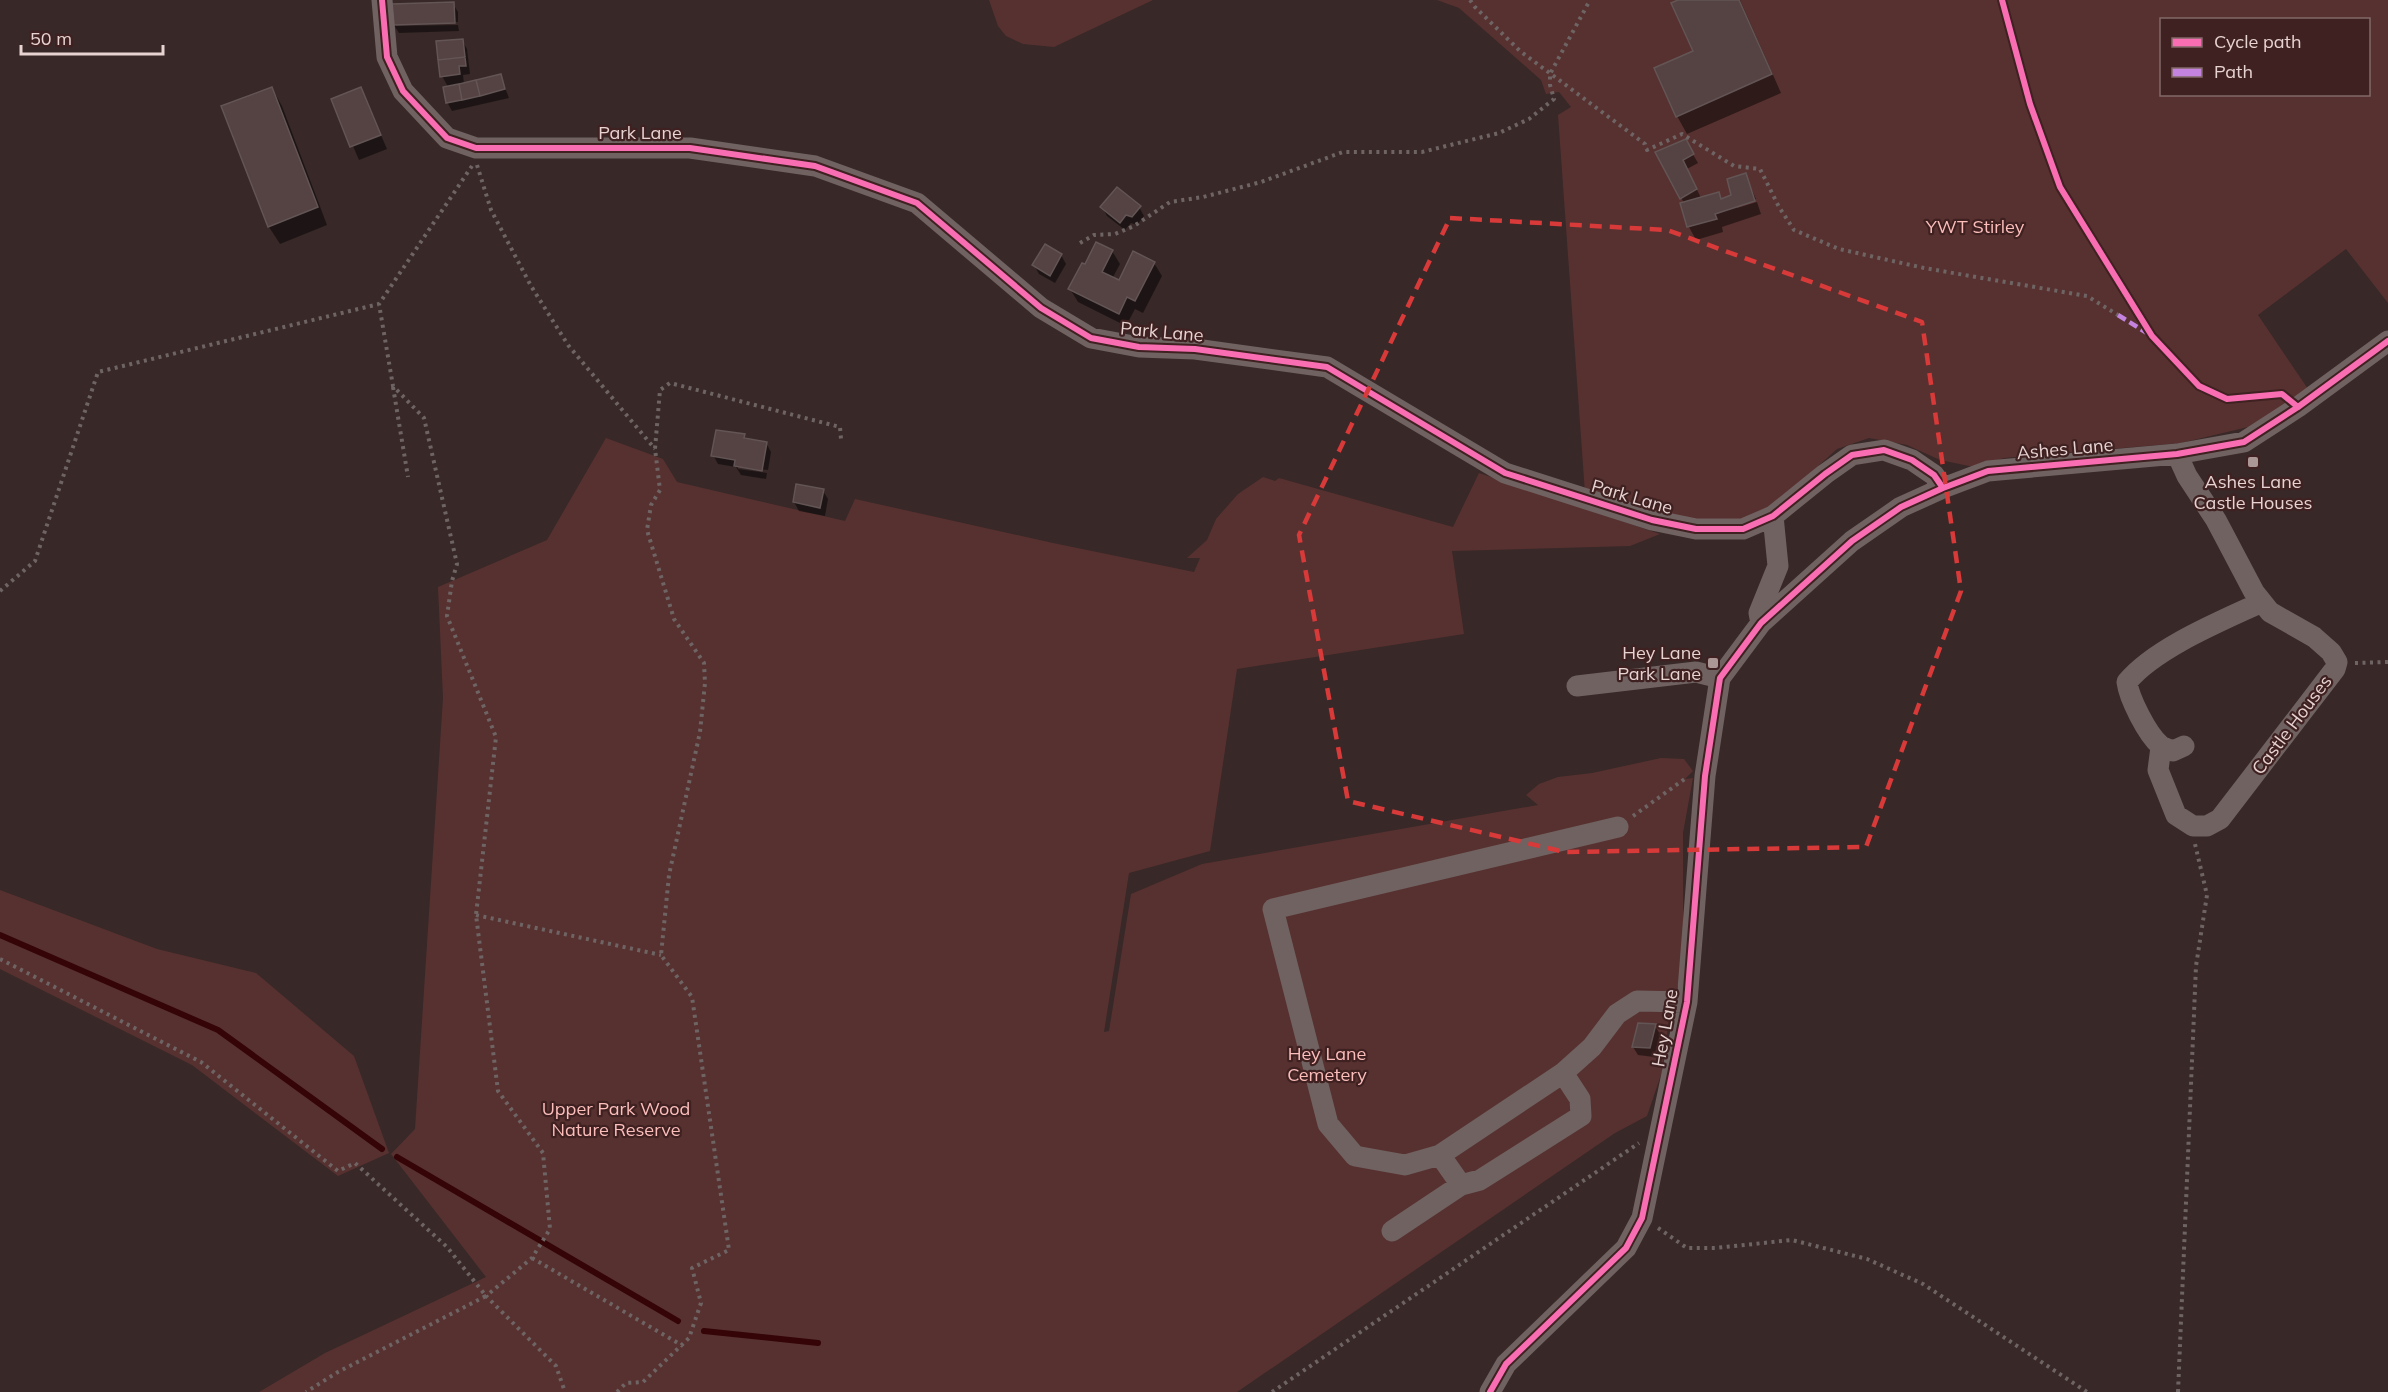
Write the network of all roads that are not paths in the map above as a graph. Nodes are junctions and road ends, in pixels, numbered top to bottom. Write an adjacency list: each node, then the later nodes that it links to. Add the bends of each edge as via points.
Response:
1 (382, 0): 5 (street, Park Lane, via 387,57 403,91 447,138 476,148 690,148 815,166 917,203 1041,308 1091,338 1327,368 1505,473 1652,520 1696,529 1743,529)
2 (2388, 341): 3 (street, Ashes Lane, via 2244,442)
3 (2178, 454): 4 (street, Ashes Lane, via 1988,471); 6 (street, Castle Houses, via 2187,476)
4 (1943, 488): 5 (street, Park Lane, via 1934,475 1912,460 1884,450 1852,455); 7 (street, Ashes Lane, via 1900,507 1852,541)
5 (1773, 516): 7 (street, via 1778,566 1759,613)
6 (2262, 602): 11 (street, via 2176,645 2136,671 2127,682 2128,692); 11 (street, Castle Houses, via 2270,612 2314,637 2331,652 2337,662 2335,669 2220,819 2207,826 2193,826 2176,814 2158,770)
7 (1761, 623): 8 (street, Hey Lane)
8 (1720, 678): 9 (street, via 1696,672); 13 (street, Hey Lane, via 1705,776)
9 (1578, 686)
10 (2184, 746): 11 (street, via 2173,751)
11 (2161, 747)
12 (1618, 827): 15 (street, via 1273,909 1328,1124 1355,1156 1405,1165)
13 (1687, 1002): 14 (street, via 1637,1001 1617,1014 1593,1047); 18 (street, Hey Lane, via 1642,1218 1626,1248 1506,1364)
14 (1563, 1074): 15 (street); 16 (street, via 1580,1099 1581,1116 1480,1180)
15 (1440, 1155): 16 (street)
16 (1461, 1185): 17 (street)
17 (1392, 1231)
18 (1490, 1392)

